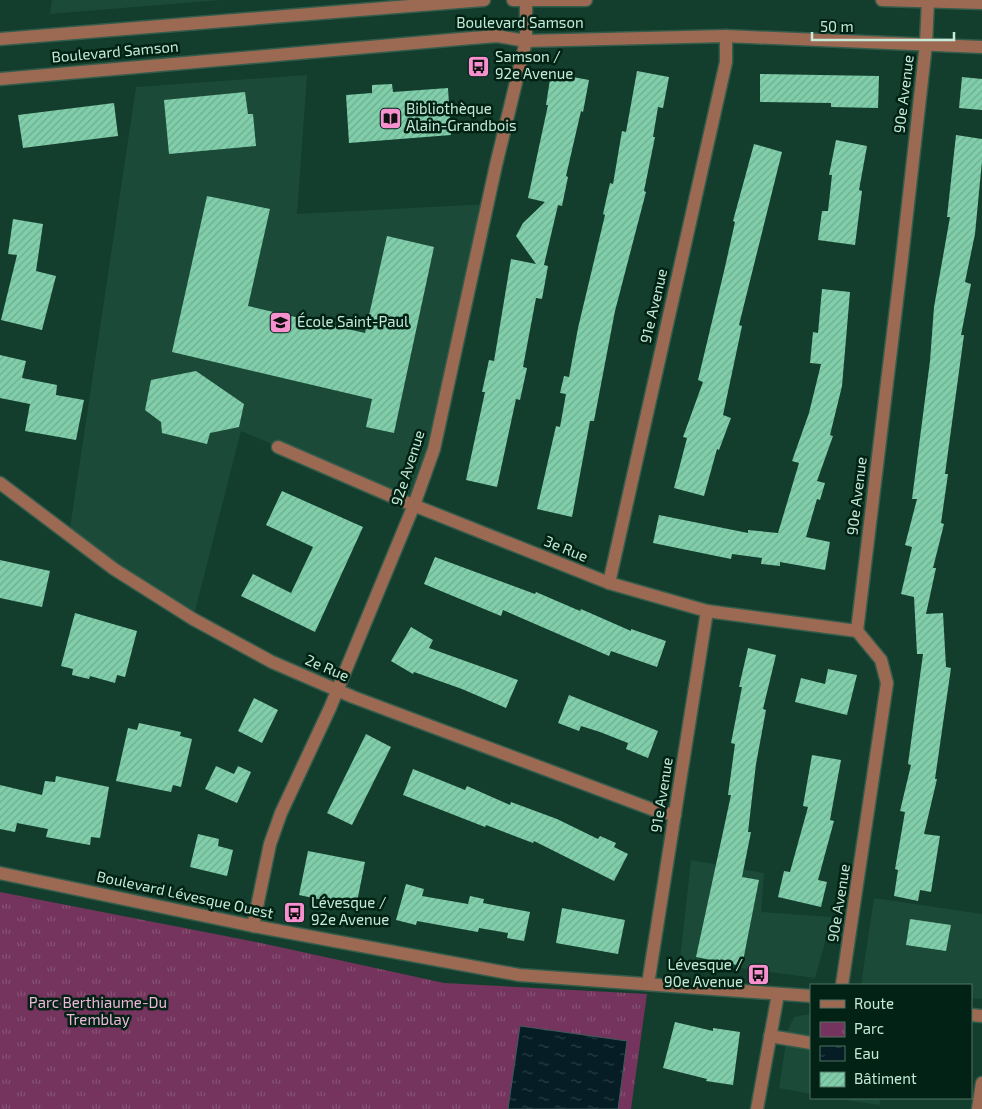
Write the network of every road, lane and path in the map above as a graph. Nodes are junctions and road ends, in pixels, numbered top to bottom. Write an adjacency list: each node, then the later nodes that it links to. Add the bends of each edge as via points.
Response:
1 (484, 0): 8 (street, Boulevard Samson)
2 (522, 0): 3 (street, Boulevard Samson); 9 (street, 92e Avenue)
3 (586, 0)
4 (882, 0): 5 (street)
5 (928, 0): 6 (street); 10 (street, 90e Avenue)
6 (982, 2)
7 (726, 36): 9 (street, Boulevard Samson); 10 (street, Boulevard Samson); 16 (street, 91e Avenue, via 726,62)
8 (0, 39)
9 (526, 41): 12 (street, Boulevard Samson, via 497,36 462,38); 15 (street, 92e Avenue, via 434,449)
10 (926, 44): 11 (street, Boulevard Samson); 18 (street, 90e Avenue)
11 (982, 47)
12 (0, 78)
13 (278, 447): 15 (street, 3e Rue)
14 (0, 483): 19 (street, 2e Rue, via 114,568 193,619 272,662)
15 (414, 505): 16 (street, 3e Rue); 19 (street, 92e Avenue)
16 (609, 583): 17 (street, 3e Rue)
17 (707, 611): 18 (street, 3e Rue); 20 (street, 91e Avenue)
18 (857, 631): 24 (street, 90e Avenue, via 881,660 887,682)
19 (337, 690): 20 (street, 2e Rue, via 654,810); 22 (street, 92e Avenue, via 270,844)
20 (675, 815): 23 (street, 91e Avenue)
21 (0, 873): 22 (street, Boulevard Lévesque Ouest)
22 (253, 926): 23 (street, Boulevard Lévesque Ouest, via 519,975)
23 (648, 984): 25 (street, Boulevard Lévesque Ouest)
24 (842, 984)
25 (778, 994): 26 (street, Boulevard Lévesque Ouest); 27 (street)
26 (810, 996)
27 (770, 1036): 28 (street); 30 (street)
28 (810, 1043)
29 (982, 1083): 31 (street)
30 (757, 1109)
31 (978, 1109)

